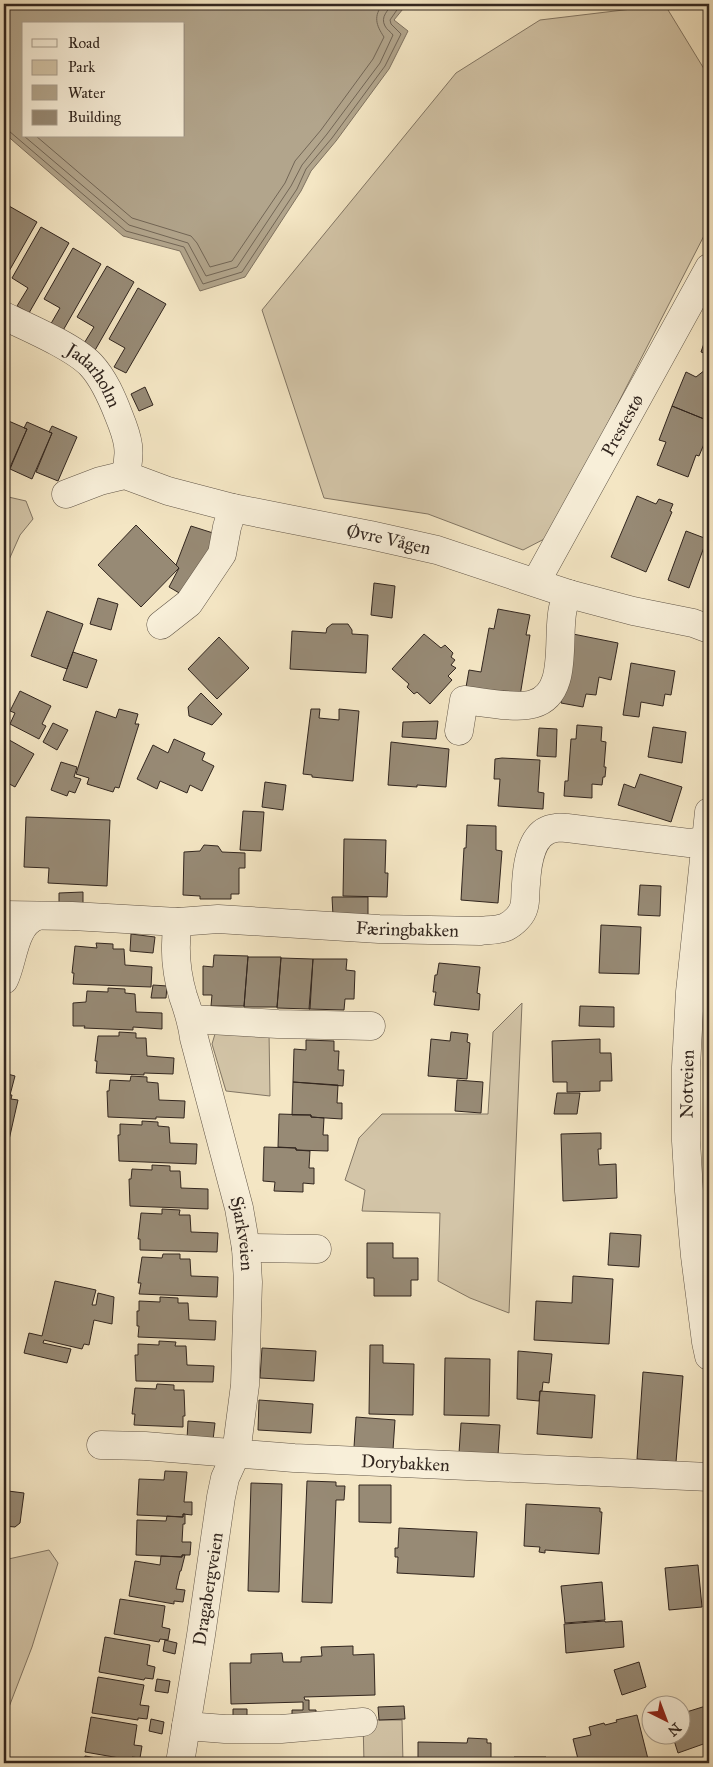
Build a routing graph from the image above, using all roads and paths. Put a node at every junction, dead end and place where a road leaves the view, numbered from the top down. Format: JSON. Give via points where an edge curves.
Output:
{"nodes":[{"id":1,"x":709,"y":268,"type":"edge"},
{"id":2,"x":4,"y":316,"type":"edge"},
{"id":3,"x":125,"y":476,"type":"junction"},
{"id":4,"x":66,"y":494,"type":"dead end"},
{"id":5,"x":233,"y":508,"type":"junction"},
{"id":6,"x":536,"y":582,"type":"junction"},
{"id":7,"x":569,"y":594,"type":"junction"},
{"id":8,"x":161,"y":625,"type":"dead end"},
{"id":9,"x":709,"y":629,"type":"edge"},
{"id":10,"x":459,"y":731,"type":"dead end"},
{"id":11,"x":709,"y":812,"type":"edge"},
{"id":12,"x":706,"y":841,"type":"junction"},
{"id":13,"x":4,"y":915,"type":"edge"},
{"id":14,"x":37,"y":916,"type":"junction"},
{"id":15,"x":178,"y":922,"type":"junction"},
{"id":16,"x":4,"y":980,"type":"edge"},
{"id":17,"x":192,"y":1020,"type":"junction"},
{"id":18,"x":371,"y":1026,"type":"dead end"},
{"id":19,"x":246,"y":1248,"type":"junction"},
{"id":20,"x":317,"y":1249,"type":"dead end"},
{"id":21,"x":709,"y":1356,"type":"edge"},
{"id":22,"x":101,"y":1445,"type":"dead end"},
{"id":23,"x":236,"y":1454,"type":"junction"},
{"id":24,"x":709,"y":1477,"type":"edge"},
{"id":25,"x":363,"y":1722,"type":"dead end"},
{"id":26,"x":186,"y":1726,"type":"junction"},
{"id":27,"x":180,"y":1763,"type":"edge"}],
"edges":[{"from":1,"to":6,"type":"street","name":"Prestestø"},
{"from":2,"to":3,"type":"street","name":"Jadarholm","via":[[74,353],[100,375],[126,434],[130,454]]},
{"from":3,"to":4,"type":"street","name":"Øvre Vågen","via":[[100,481]]},
{"from":3,"to":5,"type":"street","name":"Øvre Vågen"},
{"from":5,"to":6,"type":"street","name":"Øvre Vågen","via":[[404,542]]},
{"from":5,"to":8,"type":"street","via":[[222,554],[189,603]]},
{"from":6,"to":7,"type":"street","name":"Øvre Vågen"},
{"from":7,"to":9,"type":"street","name":"Øvre Vågen"},
{"from":7,"to":10,"type":"street","via":[[563,607],[556,683],[546,698],[533,705],[516,706],[464,700]]},
{"from":11,"to":12,"type":"street","name":"Notveien"},
{"from":12,"to":15,"type":"street","name":"Færingbakken","via":[[689,843],[567,828],[548,830],[534,844],[522,913],[506,927],[494,929],[380,928],[218,919]]},
{"from":12,"to":21,"type":"street","name":"Notveien","via":[[689,1016],[686,1107],[692,1222]]},
{"from":13,"to":14,"type":"street","name":"Færingbakken"},
{"from":14,"to":15,"type":"street","name":"Færingbakken"},
{"from":14,"to":16,"type":"street","via":[[29,919],[22,928]]},
{"from":15,"to":17,"type":"street","name":"Sjarkveien","via":[[175,940],[177,967],[182,994]]},
{"from":17,"to":18,"type":"street"},
{"from":17,"to":19,"type":"street","name":"Sjarkveien"},
{"from":19,"to":20,"type":"street"},
{"from":19,"to":23,"type":"street","name":"Sjarkveien","via":[[245,1385]]},
{"from":22,"to":23,"type":"street","name":"Dorybakken"},
{"from":23,"to":24,"type":"street","name":"Dorybakken"},
{"from":23,"to":26,"type":"street","name":"Dragabergveien","via":[[221,1497]]},
{"from":25,"to":26,"type":"street","via":[[281,1729]]},
{"from":26,"to":27,"type":"street","name":"Dragabergveien"}]}
